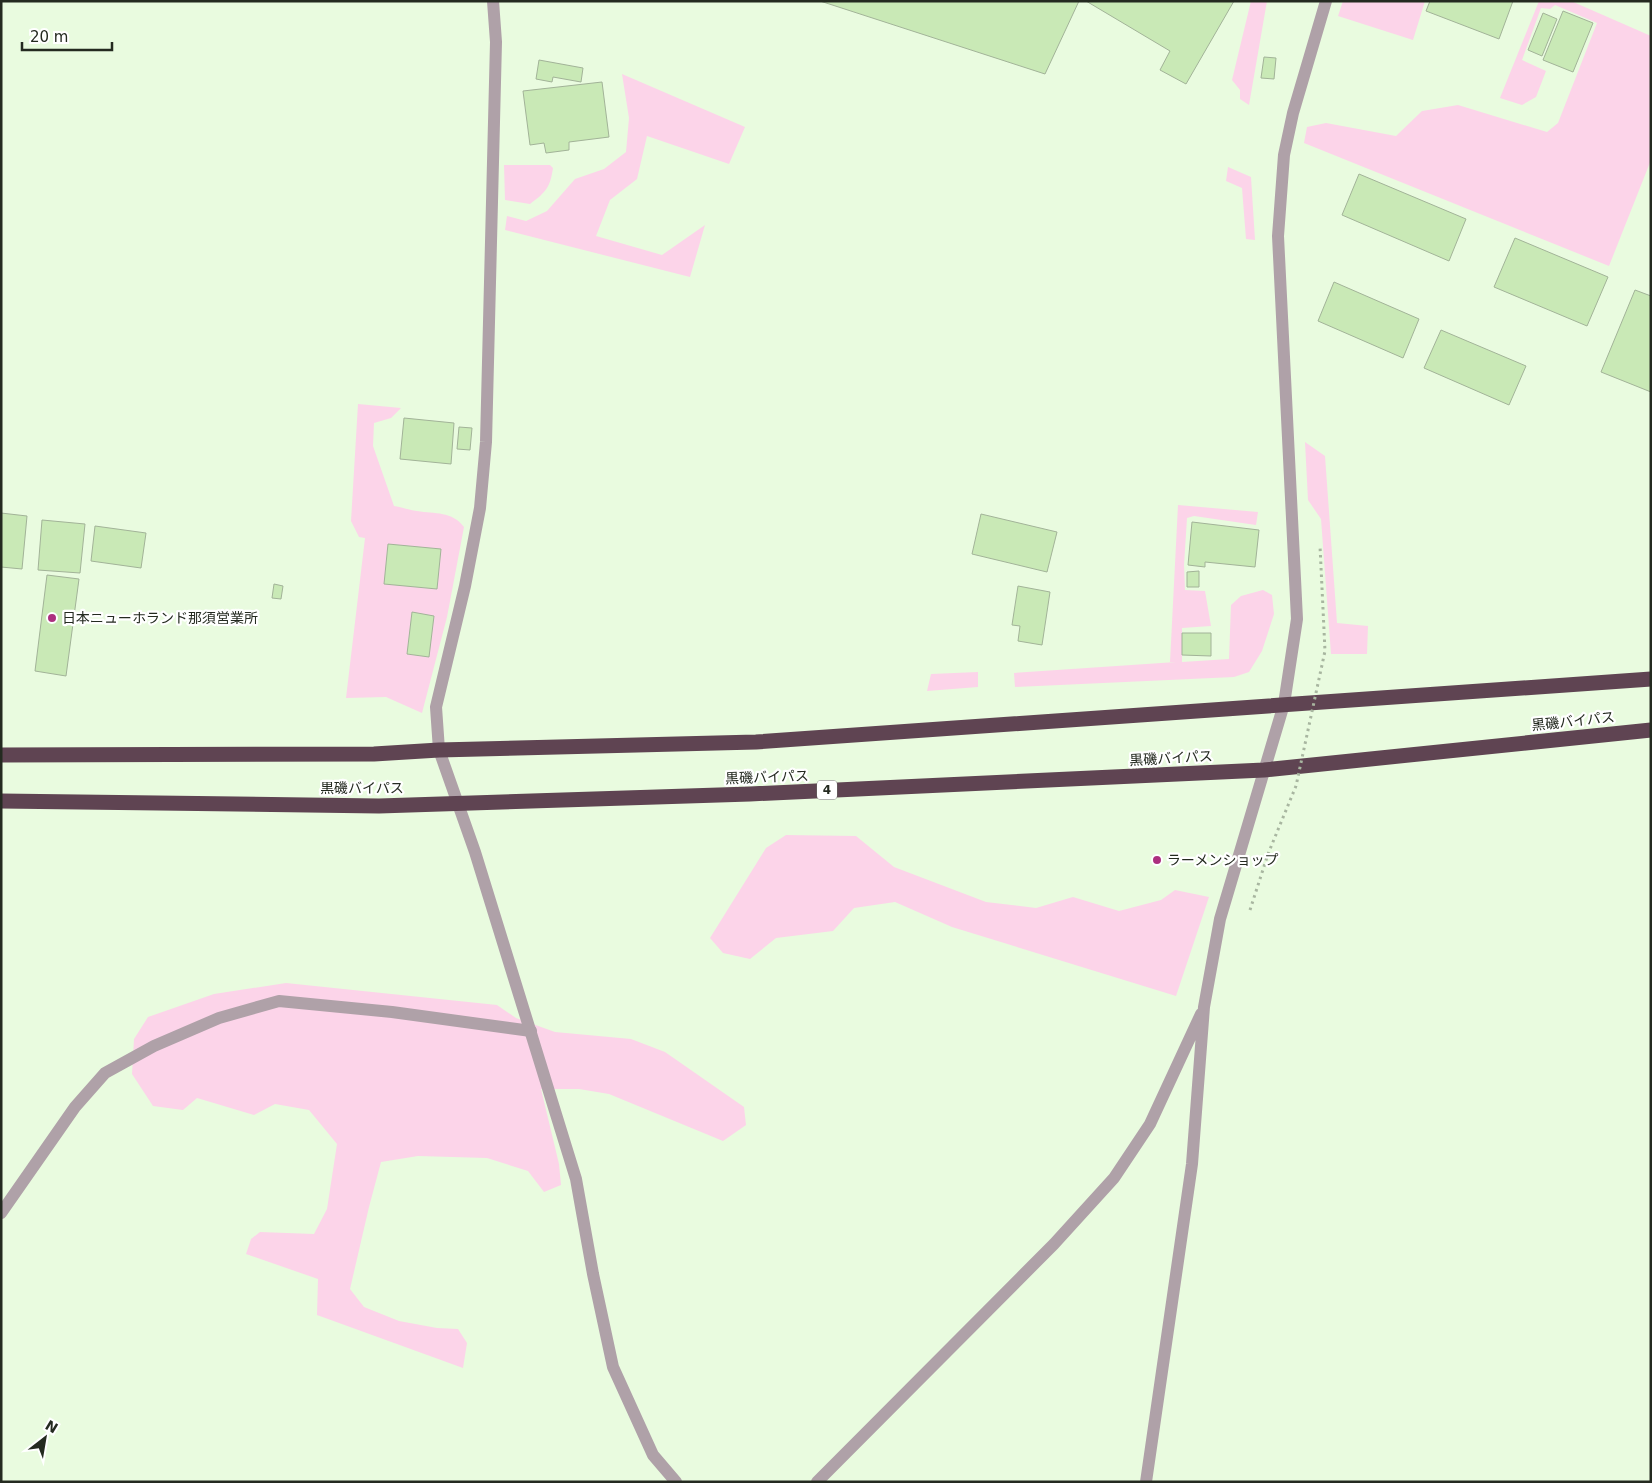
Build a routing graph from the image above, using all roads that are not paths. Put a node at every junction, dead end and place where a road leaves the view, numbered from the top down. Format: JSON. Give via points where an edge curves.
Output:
{"nodes":[{"id":1,"x":493,"y":1,"type":"edge"},
{"id":2,"x":1326,"y":1,"type":"edge"},
{"id":3,"x":1651,"y":678,"type":"edge"},
{"id":4,"x":1284,"y":704,"type":"junction"},
{"id":5,"x":1651,"y":730,"type":"edge"},
{"id":6,"x":439,"y":750,"type":"junction"},
{"id":7,"x":1,"y":755,"type":"edge"},
{"id":8,"x":1264,"y":770,"type":"junction"},
{"id":9,"x":1,"y":801,"type":"edge"},
{"id":10,"x":458,"y":803,"type":"junction"},
{"id":11,"x":1204,"y":1007,"type":"junction"},
{"id":12,"x":531,"y":1031,"type":"junction"},
{"id":13,"x":1,"y":1213,"type":"edge"},
{"id":14,"x":676,"y":1482,"type":"edge"},
{"id":15,"x":817,"y":1482,"type":"edge"},
{"id":16,"x":1146,"y":1482,"type":"edge"}],
"edges":[{"from":1,"to":6,"type":"street","via":[[496,42],[486,442],[478,518],[466,586],[436,707]]},
{"from":2,"to":4,"type":"street","via":[[1291,121],[1284,156],[1278,236],[1296,619]]},
{"from":3,"to":4,"type":"highway"},
{"from":4,"to":6,"type":"highway","via":[[756,742]]},
{"from":4,"to":8,"type":"street"},
{"from":5,"to":8,"type":"highway","name":"黒磯バイパス","number":"4"},
{"from":6,"to":7,"type":"highway","via":[[374,754]]},
{"from":6,"to":10,"type":"street"},
{"from":8,"to":10,"type":"highway","name":"黒磯バイパス","number":"4"},
{"from":8,"to":11,"type":"street","via":[[1220,919]]},
{"from":9,"to":10,"type":"highway","name":"黒磯バイパス","number":"4","via":[[379,806]]},
{"from":10,"to":12,"type":"street"},
{"from":11,"to":15,"type":"street","via":[[1150,1124],[1114,1178],[1054,1244]]},
{"from":11,"to":16,"type":"street","via":[[1192,1164]]},
{"from":12,"to":13,"type":"street","via":[[279,1001],[219,1018],[154,1046],[105,1073],[75,1107]]},
{"from":12,"to":14,"type":"street","via":[[576,1179],[613,1367],[654,1455]]}]}
